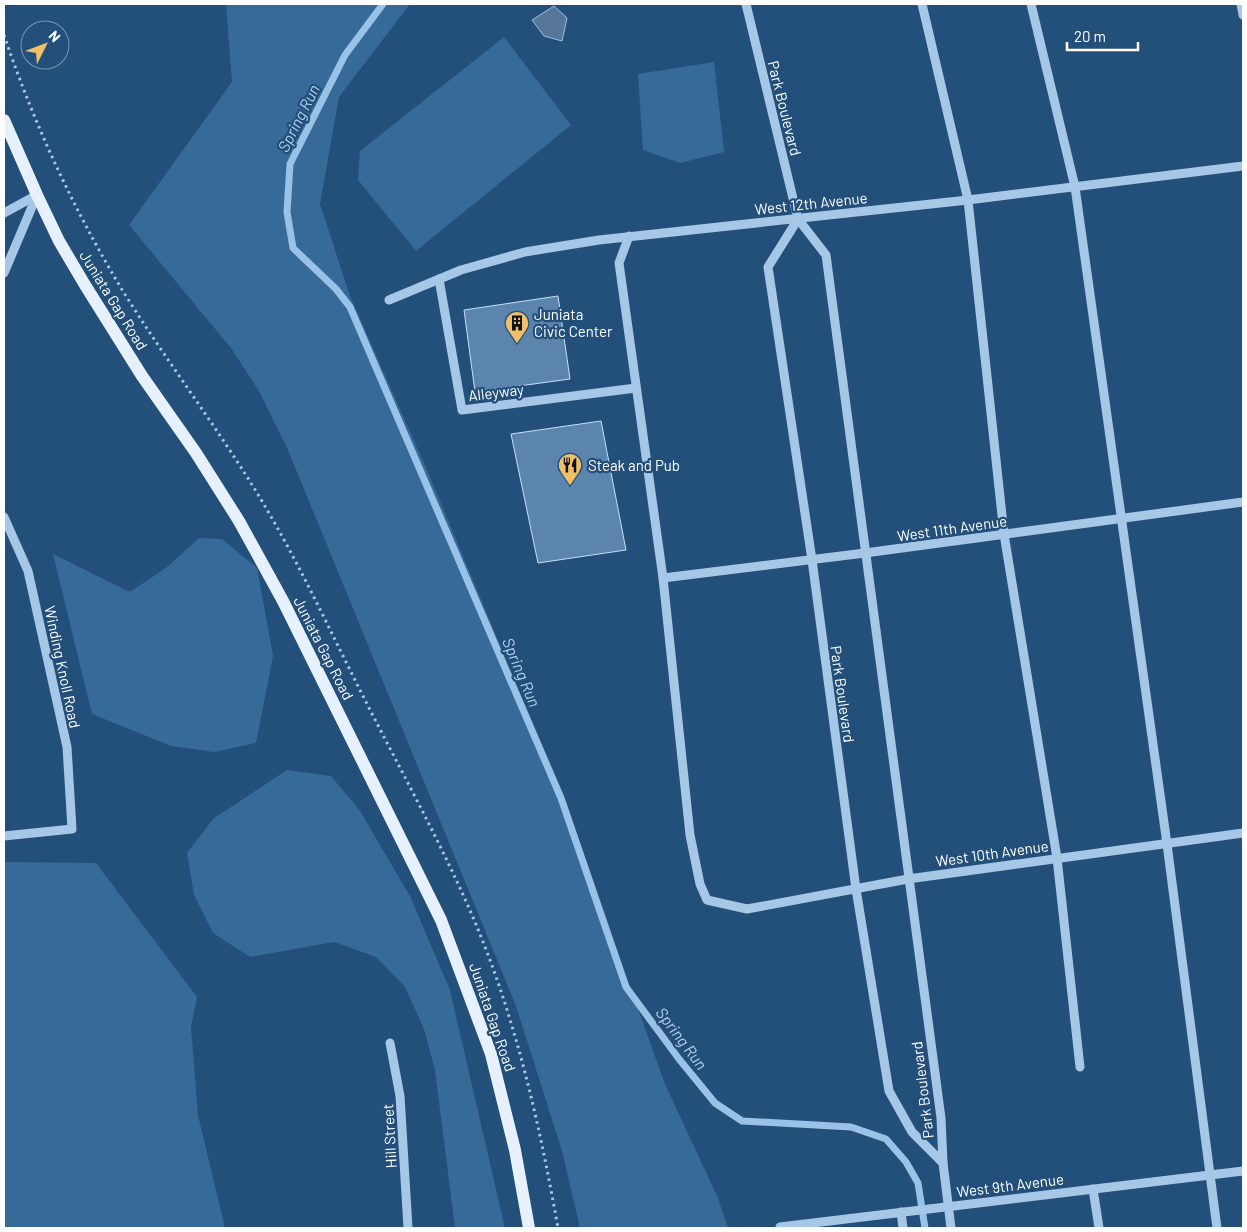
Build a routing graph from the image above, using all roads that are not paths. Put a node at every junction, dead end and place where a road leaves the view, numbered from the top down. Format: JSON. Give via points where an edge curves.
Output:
{"nodes":[{"id":1,"x":746,"y":4,"type":"edge"},
{"id":2,"x":922,"y":4,"type":"edge"},
{"id":3,"x":1030,"y":4,"type":"edge"},
{"id":4,"x":1241,"y":4,"type":"edge"},
{"id":5,"x":1243,"y":15,"type":"edge"},
{"id":6,"x":4,"y":120,"type":"edge"},
{"id":7,"x":1243,"y":166,"type":"edge"},
{"id":8,"x":1075,"y":187,"type":"junction"},
{"id":9,"x":37,"y":195,"type":"junction"},
{"id":10,"x":968,"y":200,"type":"junction"},
{"id":11,"x":4,"y":213,"type":"edge"},
{"id":12,"x":798,"y":219,"type":"junction"},
{"id":13,"x":629,"y":236,"type":"junction"},
{"id":14,"x":4,"y":273,"type":"edge"},
{"id":15,"x":439,"y":279,"type":"junction"},
{"id":16,"x":389,"y":300,"type":"dead end"},
{"id":17,"x":636,"y":388,"type":"junction"},
{"id":18,"x":1243,"y":502,"type":"edge"},
{"id":19,"x":4,"y":517,"type":"edge"},
{"id":20,"x":1121,"y":518,"type":"junction"},
{"id":21,"x":1004,"y":534,"type":"junction"},
{"id":22,"x":865,"y":553,"type":"junction"},
{"id":23,"x":812,"y":560,"type":"junction"},
{"id":24,"x":663,"y":578,"type":"junction"},
{"id":25,"x":1243,"y":834,"type":"edge"},
{"id":26,"x":4,"y":836,"type":"edge"},
{"id":27,"x":1167,"y":844,"type":"junction"},
{"id":28,"x":1057,"y":858,"type":"junction"},
{"id":29,"x":908,"y":879,"type":"junction"},
{"id":30,"x":856,"y":889,"type":"junction"},
{"id":31,"x":390,"y":1043,"type":"dead end"},
{"id":32,"x":1080,"y":1067,"type":"dead end"},
{"id":33,"x":943,"y":1164,"type":"junction"},
{"id":34,"x":1243,"y":1171,"type":"edge"},
{"id":35,"x":1209,"y":1175,"type":"junction"},
{"id":36,"x":1093,"y":1189,"type":"junction"},
{"id":37,"x":948,"y":1206,"type":"junction"},
{"id":38,"x":900,"y":1212,"type":"junction"},
{"id":39,"x":780,"y":1227,"type":"edge"},
{"id":40,"x":408,"y":1228,"type":"edge"},
{"id":41,"x":529,"y":1228,"type":"edge"},
{"id":42,"x":903,"y":1228,"type":"edge"},
{"id":43,"x":951,"y":1228,"type":"edge"},
{"id":44,"x":1099,"y":1228,"type":"edge"},
{"id":45,"x":1217,"y":1228,"type":"edge"}],
"edges":[{"from":1,"to":12,"type":"street","name":"Park Boulevard"},
{"from":2,"to":10,"type":"street"},
{"from":3,"to":8,"type":"street"},
{"from":4,"to":5,"type":"street"},
{"from":6,"to":9,"type":"main road","name":"Juniata Gap Road"},
{"from":7,"to":8,"type":"street","name":"West 12th Avenue"},
{"from":8,"to":10,"type":"street","name":"West 12th Avenue"},
{"from":8,"to":20,"type":"street"},
{"from":9,"to":11,"type":"street"},
{"from":9,"to":14,"type":"street"},
{"from":9,"to":41,"type":"main road","name":"Juniata Gap Road","via":[[111,328],[239,521],[283,601],[441,920],[491,1054],[515,1150]]},
{"from":10,"to":12,"type":"street","name":"West 12th Avenue"},
{"from":10,"to":21,"type":"street"},
{"from":12,"to":13,"type":"street","name":"West 12th Avenue"},
{"from":12,"to":22,"type":"street","name":"Park Boulevard","via":[[826,255]]},
{"from":12,"to":23,"type":"street","name":"Park Boulevard","via":[[768,268]]},
{"from":13,"to":15,"type":"street","name":"West 12th Avenue","via":[[525,252]]},
{"from":13,"to":17,"type":"street","via":[[619,263]]},
{"from":15,"to":16,"type":"street","name":"West 12th Avenue"},
{"from":15,"to":17,"type":"street","name":"Alleyway","via":[[462,410]]},
{"from":17,"to":24,"type":"street"},
{"from":18,"to":20,"type":"street","name":"West 11th Avenue"},
{"from":19,"to":26,"type":"street","name":"Winding Knoll Road","via":[[28,571],[53,682],[67,747],[72,829]]},
{"from":20,"to":21,"type":"street","name":"West 11th Avenue"},
{"from":20,"to":27,"type":"street"},
{"from":21,"to":22,"type":"street","name":"West 11th Avenue"},
{"from":21,"to":28,"type":"street"},
{"from":22,"to":23,"type":"street","name":"West 11th Avenue"},
{"from":22,"to":29,"type":"street","name":"Park Boulevard"},
{"from":23,"to":24,"type":"street","name":"West 11th Avenue"},
{"from":23,"to":30,"type":"street","name":"Park Boulevard"},
{"from":24,"to":30,"type":"street","name":"West 10th Avenue","via":[[690,835],[700,884],[708,900],[747,909]]},
{"from":25,"to":27,"type":"street","name":"West 10th Avenue"},
{"from":27,"to":28,"type":"street","name":"West 10th Avenue"},
{"from":27,"to":35,"type":"street"},
{"from":28,"to":29,"type":"street","name":"West 10th Avenue"},
{"from":28,"to":32,"type":"street"},
{"from":29,"to":30,"type":"street","name":"West 10th Avenue"},
{"from":29,"to":33,"type":"street","name":"Park Boulevard","via":[[941,1118]]},
{"from":30,"to":33,"type":"street","name":"Park Boulevard","via":[[889,1091],[912,1132]]},
{"from":31,"to":40,"type":"street","name":"Hill Street","via":[[400,1096]]},
{"from":33,"to":37,"type":"street","name":"Park Boulevard"},
{"from":34,"to":35,"type":"street","name":"West 9th Avenue"},
{"from":35,"to":36,"type":"street","name":"West 9th Avenue"},
{"from":35,"to":45,"type":"street"},
{"from":36,"to":37,"type":"street","name":"West 9th Avenue"},
{"from":36,"to":44,"type":"street"},
{"from":37,"to":38,"type":"street","name":"West 9th Avenue"},
{"from":37,"to":43,"type":"street","name":"Park Boulevard"},
{"from":38,"to":39,"type":"street","name":"West 9th Avenue"},
{"from":38,"to":42,"type":"street"}]}
